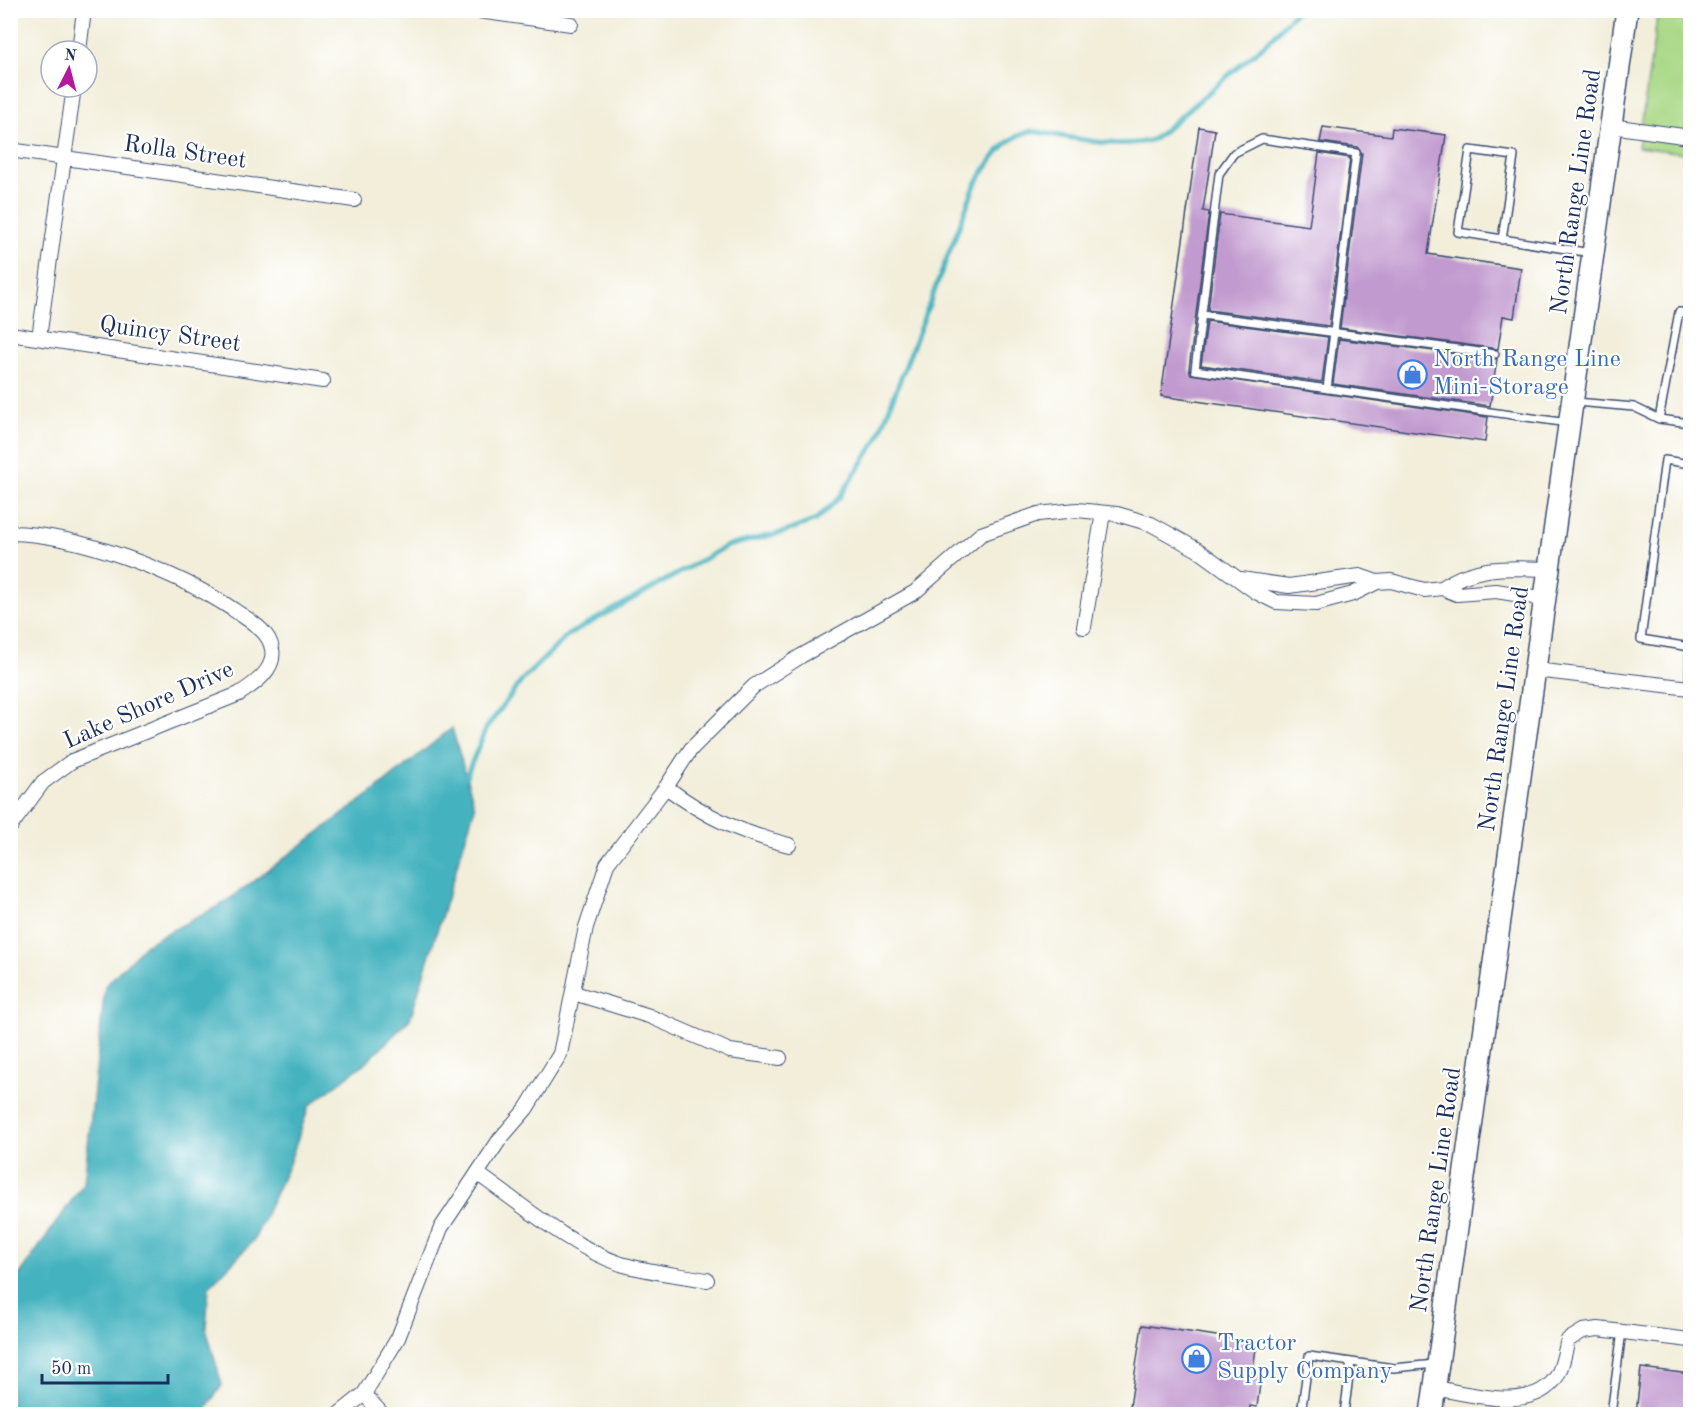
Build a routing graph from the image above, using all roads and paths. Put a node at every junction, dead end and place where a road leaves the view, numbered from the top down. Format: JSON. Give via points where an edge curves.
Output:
{"nodes":[{"id":1,"x":84,"y":10,"type":"edge"},
{"id":2,"x":472,"y":10,"type":"edge"},
{"id":3,"x":1627,"y":10,"type":"edge"},
{"id":4,"x":571,"y":24,"type":"dead end"},
{"id":5,"x":80,"y":39,"type":"edge"},
{"id":6,"x":72,"y":99,"type":"edge"},
{"id":7,"x":1611,"y":126,"type":"junction"},
{"id":8,"x":1690,"y":134,"type":"edge"},
{"id":9,"x":10,"y":150,"type":"edge"},
{"id":10,"x":65,"y":158,"type":"junction"},
{"id":11,"x":354,"y":200,"type":"dead end"},
{"id":12,"x":1502,"y":240,"type":"junction"},
{"id":13,"x":1594,"y":254,"type":"junction"},
{"id":14,"x":1690,"y":313,"type":"edge"},
{"id":15,"x":1202,"y":315,"type":"junction"},
{"id":16,"x":10,"y":334,"type":"edge"},
{"id":17,"x":1334,"y":335,"type":"junction"},
{"id":18,"x":39,"y":338,"type":"junction"},
{"id":19,"x":1495,"y":354,"type":"dead end"},
{"id":20,"x":323,"y":381,"type":"dead end"},
{"id":21,"x":1327,"y":389,"type":"junction"},
{"id":22,"x":1574,"y":402,"type":"junction"},
{"id":23,"x":1659,"y":419,"type":"junction"},
{"id":24,"x":1571,"y":423,"type":"junction"},
{"id":25,"x":1690,"y":423,"type":"edge"},
{"id":26,"x":1690,"y":464,"type":"edge"},
{"id":27,"x":1102,"y":513,"type":"junction"},
{"id":28,"x":10,"y":533,"type":"edge"},
{"id":29,"x":1551,"y":569,"type":"junction"},
{"id":30,"x":1241,"y":579,"type":"junction"},
{"id":31,"x":1377,"y":582,"type":"junction"},
{"id":32,"x":1442,"y":588,"type":"junction"},
{"id":33,"x":1547,"y":599,"type":"junction"},
{"id":34,"x":1084,"y":627,"type":"dead end"},
{"id":35,"x":1690,"y":640,"type":"edge"},
{"id":36,"x":1690,"y":647,"type":"edge"},
{"id":37,"x":1535,"y":670,"type":"junction"},
{"id":38,"x":1690,"y":688,"type":"edge"},
{"id":39,"x":666,"y":787,"type":"junction"},
{"id":40,"x":10,"y":827,"type":"edge"},
{"id":41,"x":789,"y":845,"type":"dead end"},
{"id":42,"x":574,"y":993,"type":"junction"},
{"id":43,"x":780,"y":1058,"type":"dead end"},
{"id":44,"x":478,"y":1174,"type":"junction"},
{"id":45,"x":707,"y":1280,"type":"dead end"},
{"id":46,"x":1622,"y":1331,"type":"junction"},
{"id":47,"x":1690,"y":1340,"type":"edge"},
{"id":48,"x":1351,"y":1362,"type":"junction"},
{"id":49,"x":1438,"y":1364,"type":"junction"},
{"id":50,"x":1435,"y":1388,"type":"junction"},
{"id":51,"x":364,"y":1394,"type":"junction"},
{"id":52,"x":339,"y":1414,"type":"edge"},
{"id":53,"x":382,"y":1414,"type":"edge"},
{"id":54,"x":1301,"y":1414,"type":"edge"},
{"id":55,"x":1344,"y":1414,"type":"edge"},
{"id":56,"x":1431,"y":1414,"type":"edge"},
{"id":57,"x":1611,"y":1414,"type":"edge"}],
"edges":[{"from":1,"to":5,"type":"street"},
{"from":2,"to":4,"type":"street"},
{"from":3,"to":7,"type":"main road","name":"North Range Line Road"},
{"from":6,"to":10,"type":"street"},
{"from":7,"to":8,"type":"street"},
{"from":7,"to":13,"type":"main road","name":"North Range Line Road"},
{"from":9,"to":10,"type":"street","name":"Rolla Street"},
{"from":10,"to":11,"type":"street","name":"Rolla Street"},
{"from":10,"to":18,"type":"street"},
{"from":12,"to":12,"type":"lane","via":[[1458,232],[1470,150],[1514,156]]},
{"from":12,"to":13,"type":"lane"},
{"from":13,"to":22,"type":"main road","name":"North Range Line Road"},
{"from":14,"to":23,"type":"lane","via":[[1679,312]]},
{"from":15,"to":17,"type":"lane"},
{"from":15,"to":17,"type":"lane","via":[[1220,174],[1234,153],[1262,139],[1332,149],[1356,153]]},
{"from":15,"to":21,"type":"lane","via":[[1195,370]]},
{"from":16,"to":18,"type":"street","name":"Quincy Street"},
{"from":17,"to":19,"type":"lane"},
{"from":17,"to":21,"type":"lane"},
{"from":18,"to":20,"type":"street","name":"Quincy Street"},
{"from":21,"to":24,"type":"lane"},
{"from":22,"to":23,"type":"lane","via":[[1634,407]]},
{"from":22,"to":24,"type":"main road","name":"North Range Line Road"},
{"from":23,"to":25,"type":"lane"},
{"from":24,"to":29,"type":"main road","name":"North Range Line Road"},
{"from":26,"to":36,"type":"lane","via":[[1665,460],[1641,639]]},
{"from":27,"to":30,"type":"street","via":[[1151,524]]},
{"from":27,"to":34,"type":"street"},
{"from":27,"to":39,"type":"street","via":[[1077,510],[1038,514],[981,534],[915,592],[754,686],[690,749]]},
{"from":28,"to":40,"type":"street","name":"Lake Shore Drive","via":[[31,533],[171,574],[210,594],[260,628],[272,648],[271,665],[258,681],[239,694],[72,761],[43,783]]},
{"from":29,"to":32,"type":"street","via":[[1474,571]]},
{"from":29,"to":33,"type":"main road","name":"North Range Line Road"},
{"from":30,"to":31,"type":"street","via":[[1289,586],[1360,576]]},
{"from":30,"to":31,"type":"street","via":[[1276,602],[1316,604],[1353,594]]},
{"from":31,"to":32,"type":"street","via":[[1391,581],[1424,590]]},
{"from":32,"to":33,"type":"street","via":[[1457,594],[1496,591]]},
{"from":33,"to":37,"type":"main road","name":"North Range Line Road"},
{"from":35,"to":36,"type":"lane"},
{"from":36,"to":38,"type":"lane"},
{"from":37,"to":38,"type":"street"},
{"from":37,"to":49,"type":"main road","name":"North Range Line Road"},
{"from":39,"to":41,"type":"street","via":[[696,809],[746,834]]},
{"from":39,"to":42,"type":"street","via":[[607,864],[586,927]]},
{"from":42,"to":43,"type":"street","via":[[649,1016],[730,1051]]},
{"from":42,"to":44,"type":"street","via":[[560,1054]]},
{"from":44,"to":45,"type":"street","via":[[593,1251],[622,1264]]},
{"from":44,"to":51,"type":"street","via":[[441,1228],[398,1338]]},
{"from":46,"to":47,"type":"street"},
{"from":46,"to":50,"type":"street","via":[[1582,1331],[1568,1340],[1559,1374],[1546,1389],[1527,1397],[1506,1398]]},
{"from":46,"to":57,"type":"lane"},
{"from":48,"to":49,"type":"lane","via":[[1394,1368]]},
{"from":48,"to":54,"type":"lane","via":[[1309,1356]]},
{"from":48,"to":55,"type":"lane"},
{"from":49,"to":50,"type":"main road","name":"North Range Line Road"},
{"from":50,"to":56,"type":"main road","name":"North Range Line Road"},
{"from":51,"to":52,"type":"street"},
{"from":51,"to":53,"type":"street"}]}
